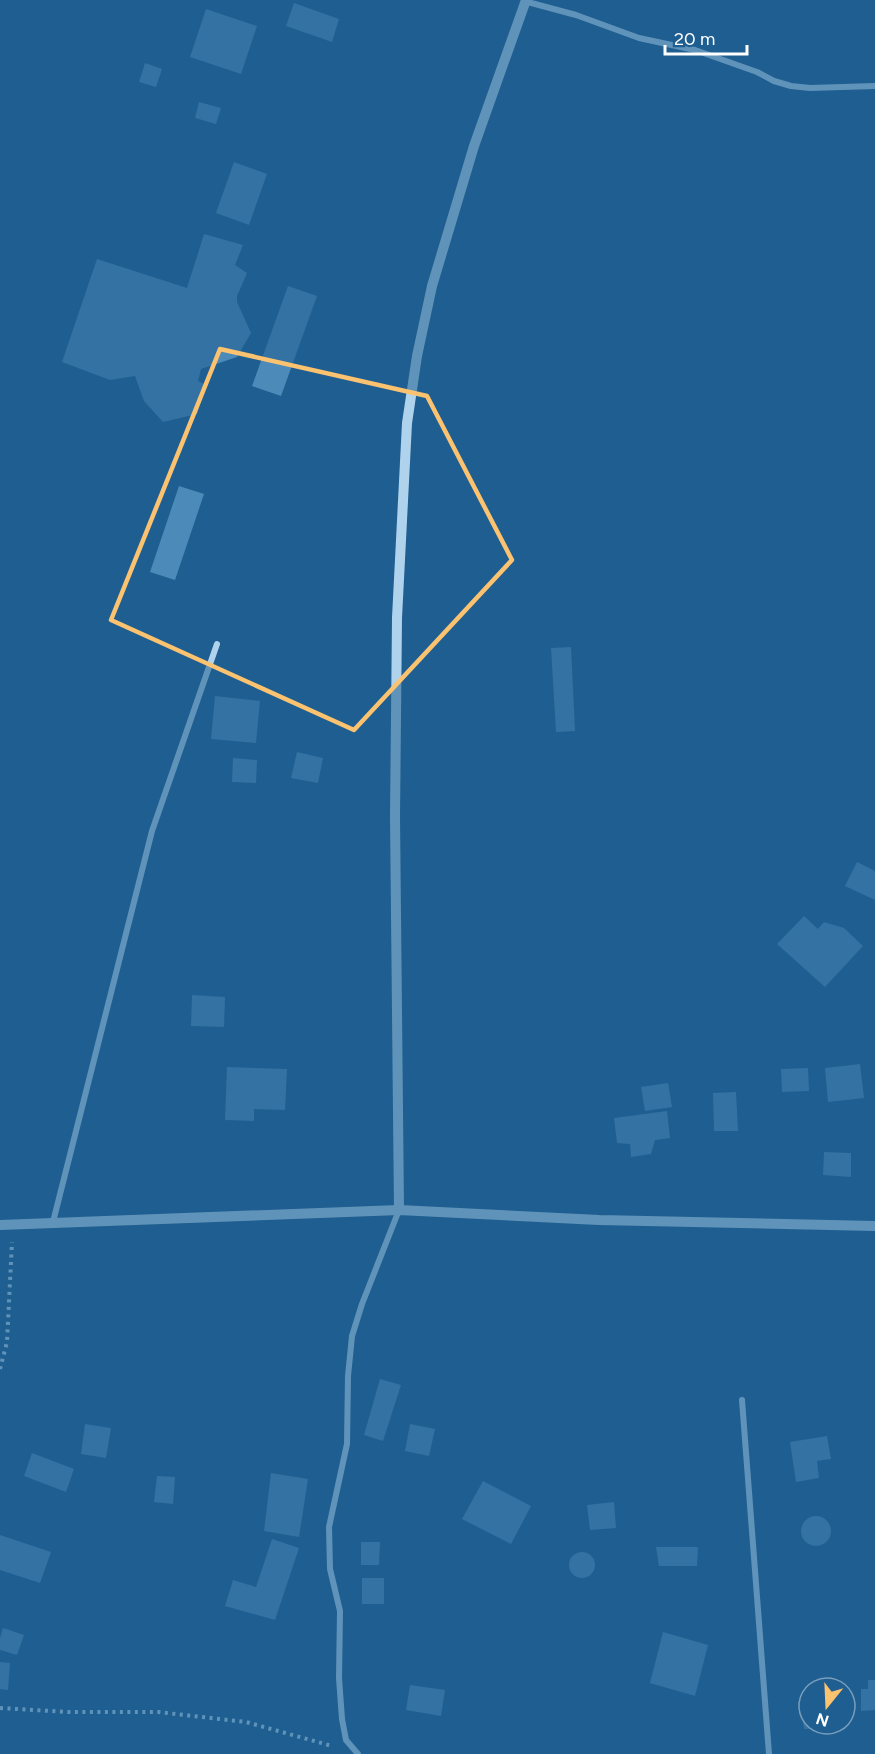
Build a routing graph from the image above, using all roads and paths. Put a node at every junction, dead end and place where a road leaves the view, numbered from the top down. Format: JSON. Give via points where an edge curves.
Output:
{"nodes":[{"id":1,"x":524,"y":1,"type":"edge"},
{"id":2,"x":875,"y":86,"type":"edge"},
{"id":3,"x":217,"y":644,"type":"dead end"},
{"id":4,"x":399,"y":1210,"type":"junction"},
{"id":5,"x":53,"y":1222,"type":"junction"},
{"id":6,"x":12,"y":1224,"type":"junction"},
{"id":7,"x":0,"y":1225,"type":"edge"},
{"id":8,"x":875,"y":1226,"type":"edge"},
{"id":9,"x":0,"y":1369,"type":"edge"},
{"id":10,"x":742,"y":1400,"type":"dead end"},
{"id":11,"x":0,"y":1708,"type":"edge"},
{"id":12,"x":358,"y":1754,"type":"edge"},
{"id":13,"x":769,"y":1754,"type":"edge"}],
"edges":[{"from":1,"to":2,"type":"street","via":[[639,38],[695,50],[790,86]]},
{"from":1,"to":4,"type":"street","via":[[474,146],[432,286],[407,423],[396,630]]},
{"from":3,"to":5,"type":"street","via":[[152,831]]},
{"from":4,"to":5,"type":"street"},
{"from":4,"to":8,"type":"street","via":[[600,1220]]},
{"from":4,"to":12,"type":"street","via":[[352,1336],[347,1444],[329,1527],[330,1569],[340,1611],[342,1719],[346,1740]]},
{"from":5,"to":6,"type":"street"},
{"from":6,"to":7,"type":"street"},
{"from":6,"to":9,"type":"path","via":[[10,1308]]},
{"from":10,"to":13,"type":"street"},
{"from":11,"to":12,"type":"path","via":[[158,1712],[246,1722]]}]}
